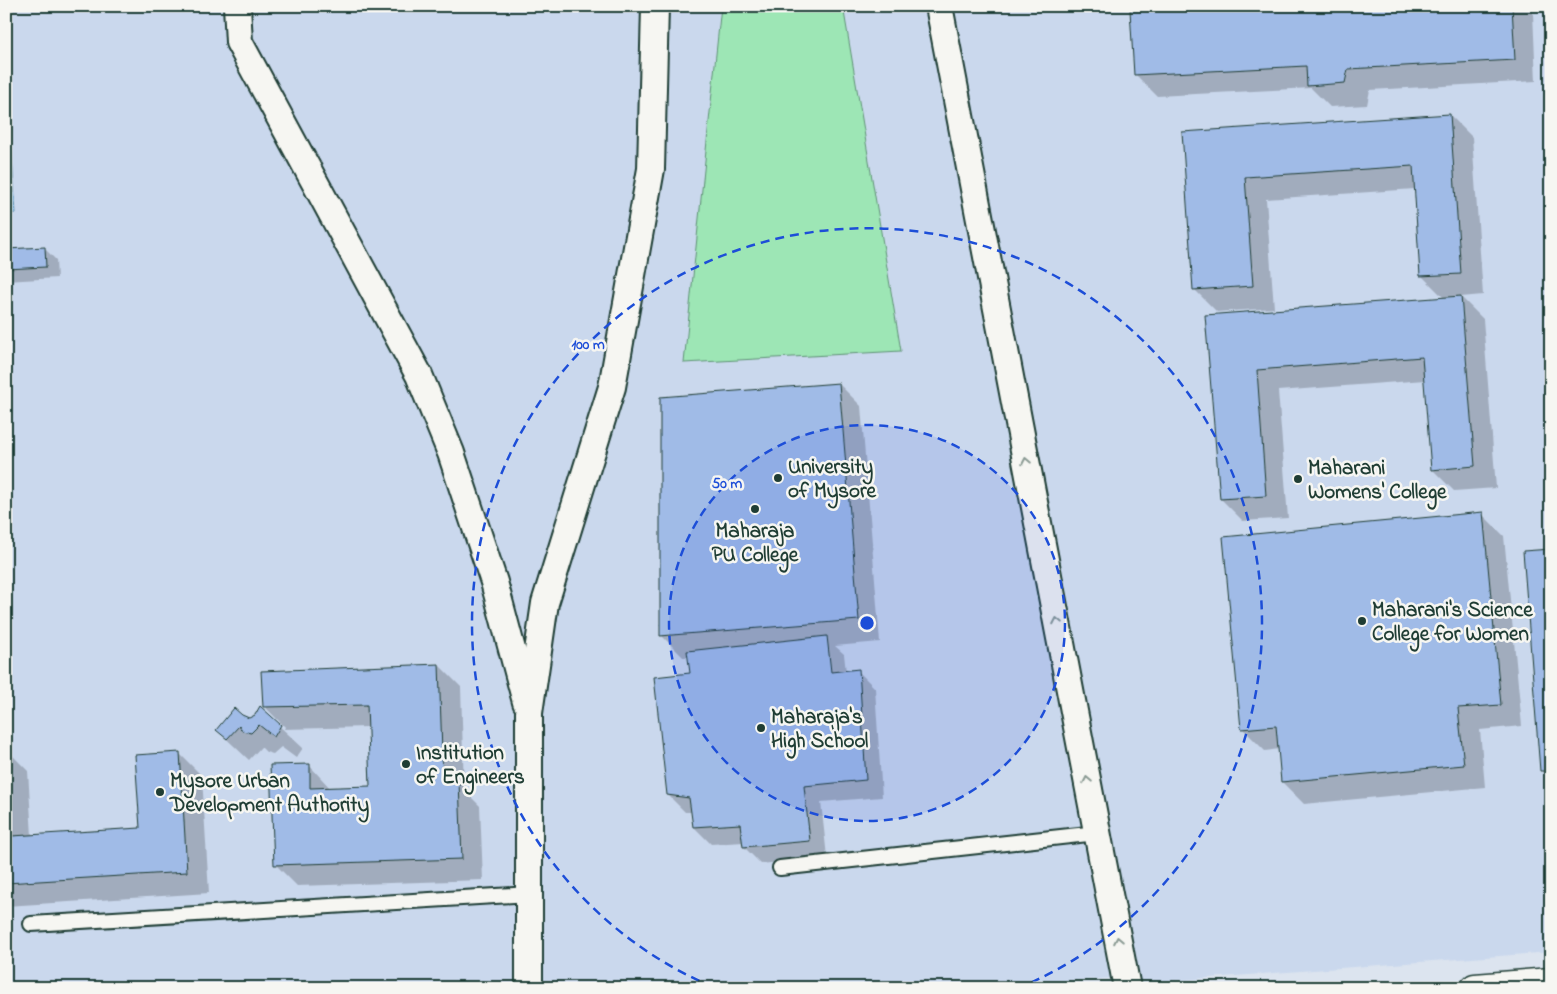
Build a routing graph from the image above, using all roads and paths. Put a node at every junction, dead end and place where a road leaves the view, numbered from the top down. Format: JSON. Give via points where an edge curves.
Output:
{"nodes":[{"id":1,"x":237,"y":6,"type":"edge"},
{"id":2,"x":656,"y":6,"type":"edge"},
{"id":3,"x":939,"y":6,"type":"edge"},
{"id":4,"x":529,"y":713,"type":"junction"},
{"id":5,"x":1097,"y":833,"type":"junction"},
{"id":6,"x":780,"y":868,"type":"dead end"},
{"id":7,"x":530,"y":894,"type":"junction"},
{"id":8,"x":31,"y":924,"type":"dead end"},
{"id":9,"x":1551,"y":982,"type":"edge"},
{"id":10,"x":529,"y":988,"type":"edge"},
{"id":11,"x":1128,"y":988,"type":"edge"},
{"id":12,"x":1475,"y":988,"type":"edge"}],
"edges":[{"from":1,"to":4,"type":"street","via":[[239,42],[419,375],[444,436],[494,582]]},
{"from":2,"to":4,"type":"street","via":[[652,170],[612,387],[545,603]]},
{"from":5,"to":3,"type":"street","one_way":true},
{"from":4,"to":7,"type":"street"},
{"from":5,"to":6,"type":"lane"},
{"from":11,"to":5,"type":"street","one_way":true},
{"from":7,"to":8,"type":"lane"},
{"from":7,"to":10,"type":"street"},
{"from":9,"to":12,"type":"main road"}]}
